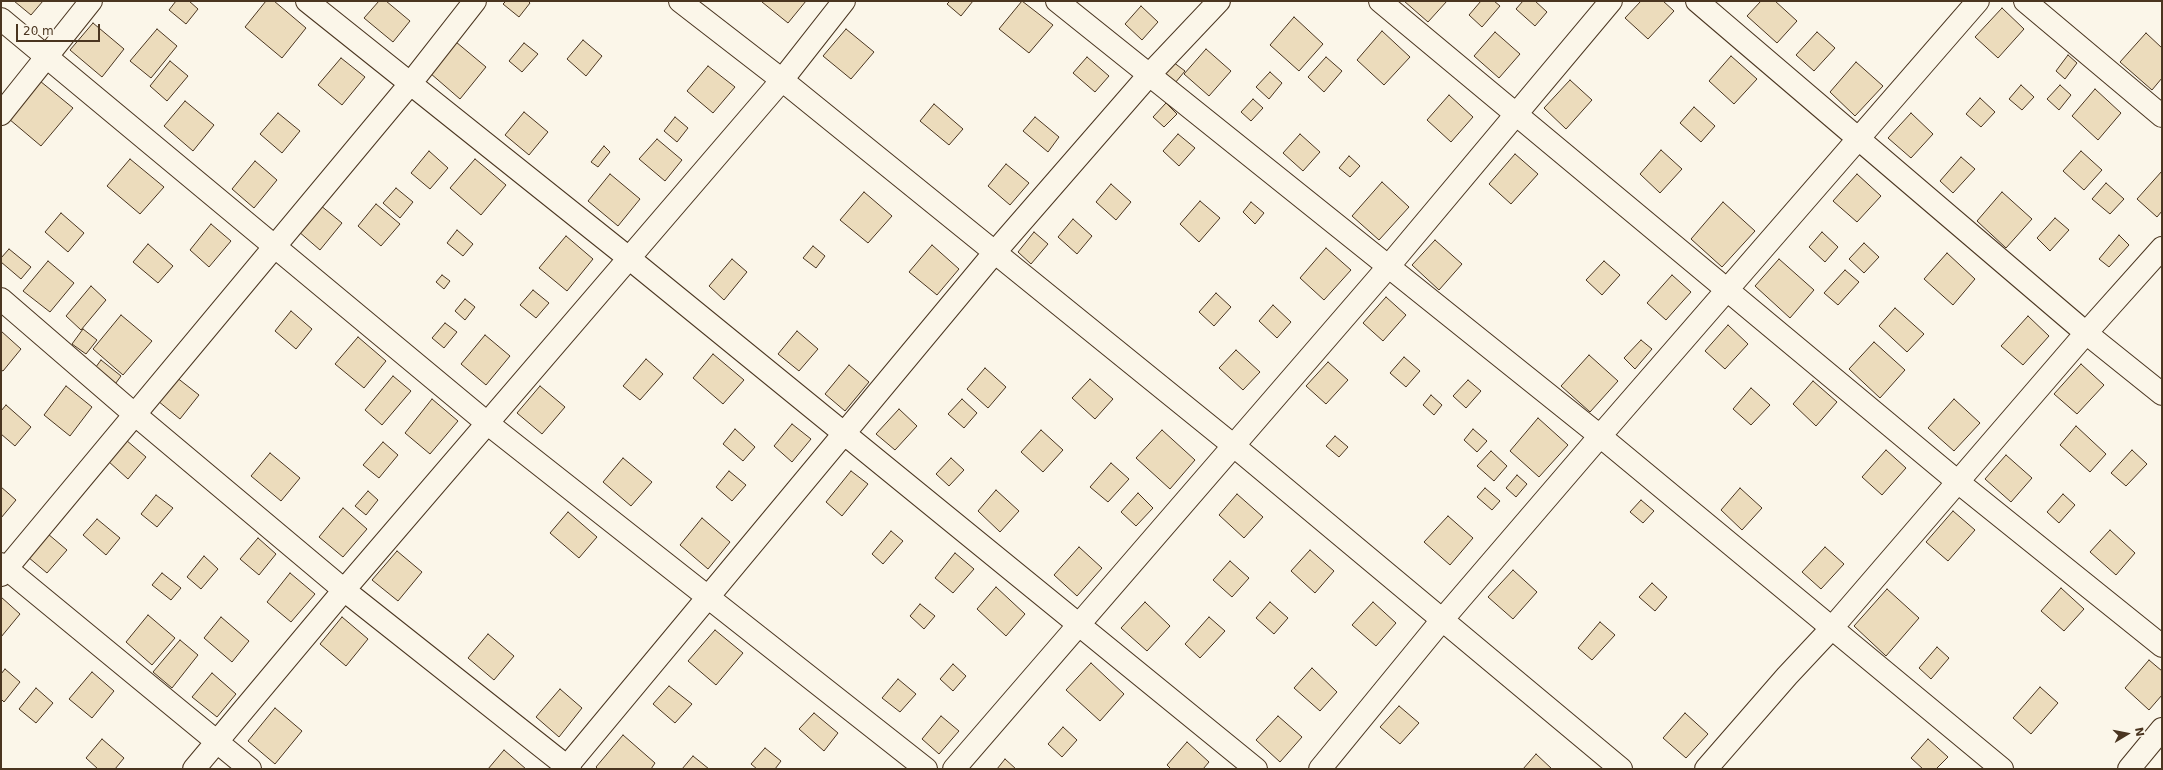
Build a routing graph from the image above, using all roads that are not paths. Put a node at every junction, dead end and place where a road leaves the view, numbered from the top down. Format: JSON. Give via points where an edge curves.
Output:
{"nodes":[{"id":1,"x":91,"y":1,"type":"edge"},
{"id":2,"x":307,"y":1,"type":"edge"},
{"id":3,"x":475,"y":1,"type":"edge"},
{"id":4,"x":680,"y":1,"type":"edge"},
{"id":5,"x":844,"y":1,"type":"edge"},
{"id":6,"x":1057,"y":1,"type":"edge"},
{"id":7,"x":1219,"y":1,"type":"edge"},
{"id":8,"x":1380,"y":1,"type":"edge"},
{"id":9,"x":1611,"y":1,"type":"edge"},
{"id":10,"x":1697,"y":1,"type":"edge"},
{"id":11,"x":1978,"y":1,"type":"edge"},
{"id":12,"x":2025,"y":1,"type":"edge"},
{"id":13,"x":1,"y":19,"type":"edge"},
{"id":14,"x":47,"y":58,"type":"junction"},
{"id":15,"x":1149,"y":75,"type":"junction"},
{"id":16,"x":782,"y":80,"type":"junction"},
{"id":17,"x":410,"y":84,"type":"junction"},
{"id":18,"x":1,"y":114,"type":"edge"},
{"id":19,"x":1516,"y":115,"type":"junction"},
{"id":20,"x":2162,"y":116,"type":"edge"},
{"id":21,"x":1859,"y":139,"type":"junction"},
{"id":22,"x":274,"y":247,"type":"junction"},
{"id":23,"x":2162,"y":248,"type":"edge"},
{"id":24,"x":995,"y":252,"type":"junction"},
{"id":25,"x":630,"y":258,"type":"junction"},
{"id":26,"x":1388,"y":267,"type":"junction"},
{"id":27,"x":1727,"y":289,"type":"junction"},
{"id":28,"x":1,"y":299,"type":"edge"},
{"id":29,"x":2086,"y":333,"type":"junction"},
{"id":30,"x":2162,"y":394,"type":"edge"},
{"id":31,"x":136,"y":415,"type":"junction"},
{"id":32,"x":487,"y":423,"type":"junction"},
{"id":33,"x":844,"y":432,"type":"junction"},
{"id":34,"x":1600,"y":436,"type":"junction"},
{"id":35,"x":1234,"y":446,"type":"junction"},
{"id":36,"x":1958,"y":482,"type":"junction"},
{"id":37,"x":3,"y":569,"type":"edge"},
{"id":38,"x":344,"y":590,"type":"junction"},
{"id":39,"x":708,"y":598,"type":"junction"},
{"id":40,"x":1442,"y":620,"type":"junction"},
{"id":41,"x":1080,"y":624,"type":"junction"},
{"id":42,"x":1831,"y":628,"type":"junction"},
{"id":43,"x":2162,"y":646,"type":"edge"},
{"id":44,"x":2162,"y":729,"type":"edge"},
{"id":45,"x":217,"y":742,"type":"junction"},
{"id":46,"x":567,"y":768,"type":"edge"},
{"id":47,"x":194,"y":769,"type":"edge"},
{"id":48,"x":250,"y":769,"type":"edge"},
{"id":49,"x":926,"y":769,"type":"edge"},
{"id":50,"x":954,"y":769,"type":"edge"},
{"id":51,"x":1256,"y":769,"type":"edge"},
{"id":52,"x":1320,"y":769,"type":"edge"},
{"id":53,"x":1621,"y":769,"type":"edge"},
{"id":54,"x":1706,"y":769,"type":"edge"},
{"id":55,"x":2002,"y":769,"type":"edge"},
{"id":56,"x":2129,"y":769,"type":"edge"}],
"edges":[{"from":1,"to":14,"type":"street"},
{"from":2,"to":17,"type":"street"},
{"from":3,"to":17,"type":"street"},
{"from":4,"to":16,"type":"street"},
{"from":5,"to":16,"type":"street"},
{"from":6,"to":15,"type":"street"},
{"from":7,"to":15,"type":"street"},
{"from":8,"to":19,"type":"street"},
{"from":9,"to":19,"type":"street"},
{"from":10,"to":21,"type":"street"},
{"from":11,"to":21,"type":"street"},
{"from":12,"to":20,"type":"street"},
{"from":13,"to":14,"type":"street"},
{"from":14,"to":18,"type":"street"},
{"from":14,"to":22,"type":"street"},
{"from":15,"to":24,"type":"street"},
{"from":15,"to":26,"type":"street"},
{"from":16,"to":24,"type":"street"},
{"from":16,"to":25,"type":"street"},
{"from":17,"to":22,"type":"street"},
{"from":17,"to":25,"type":"street"},
{"from":19,"to":26,"type":"street"},
{"from":19,"to":27,"type":"street"},
{"from":21,"to":27,"type":"street"},
{"from":21,"to":29,"type":"street"},
{"from":22,"to":31,"type":"street"},
{"from":22,"to":32,"type":"street"},
{"from":23,"to":29,"type":"street"},
{"from":24,"to":33,"type":"street"},
{"from":24,"to":35,"type":"street"},
{"from":25,"to":32,"type":"street"},
{"from":25,"to":33,"type":"street"},
{"from":26,"to":34,"type":"street"},
{"from":26,"to":35,"type":"street"},
{"from":27,"to":34,"type":"street"},
{"from":27,"to":36,"type":"street"},
{"from":28,"to":31,"type":"street"},
{"from":29,"to":30,"type":"street"},
{"from":29,"to":36,"type":"street"},
{"from":31,"to":37,"type":"street"},
{"from":31,"to":38,"type":"street"},
{"from":32,"to":38,"type":"street"},
{"from":32,"to":39,"type":"street"},
{"from":33,"to":39,"type":"street"},
{"from":33,"to":41,"type":"street"},
{"from":34,"to":40,"type":"street"},
{"from":34,"to":42,"type":"street"},
{"from":35,"to":40,"type":"street"},
{"from":35,"to":41,"type":"street"},
{"from":36,"to":42,"type":"street"},
{"from":36,"to":43,"type":"street"},
{"from":37,"to":45,"type":"street"},
{"from":38,"to":45,"type":"street"},
{"from":38,"to":46,"type":"street"},
{"from":39,"to":46,"type":"street"},
{"from":39,"to":49,"type":"street"},
{"from":40,"to":52,"type":"street"},
{"from":40,"to":53,"type":"street"},
{"from":41,"to":50,"type":"street"},
{"from":41,"to":51,"type":"street"},
{"from":42,"to":54,"type":"street"},
{"from":42,"to":55,"type":"street"},
{"from":44,"to":56,"type":"street"},
{"from":45,"to":47,"type":"street"},
{"from":45,"to":48,"type":"street"}]}
